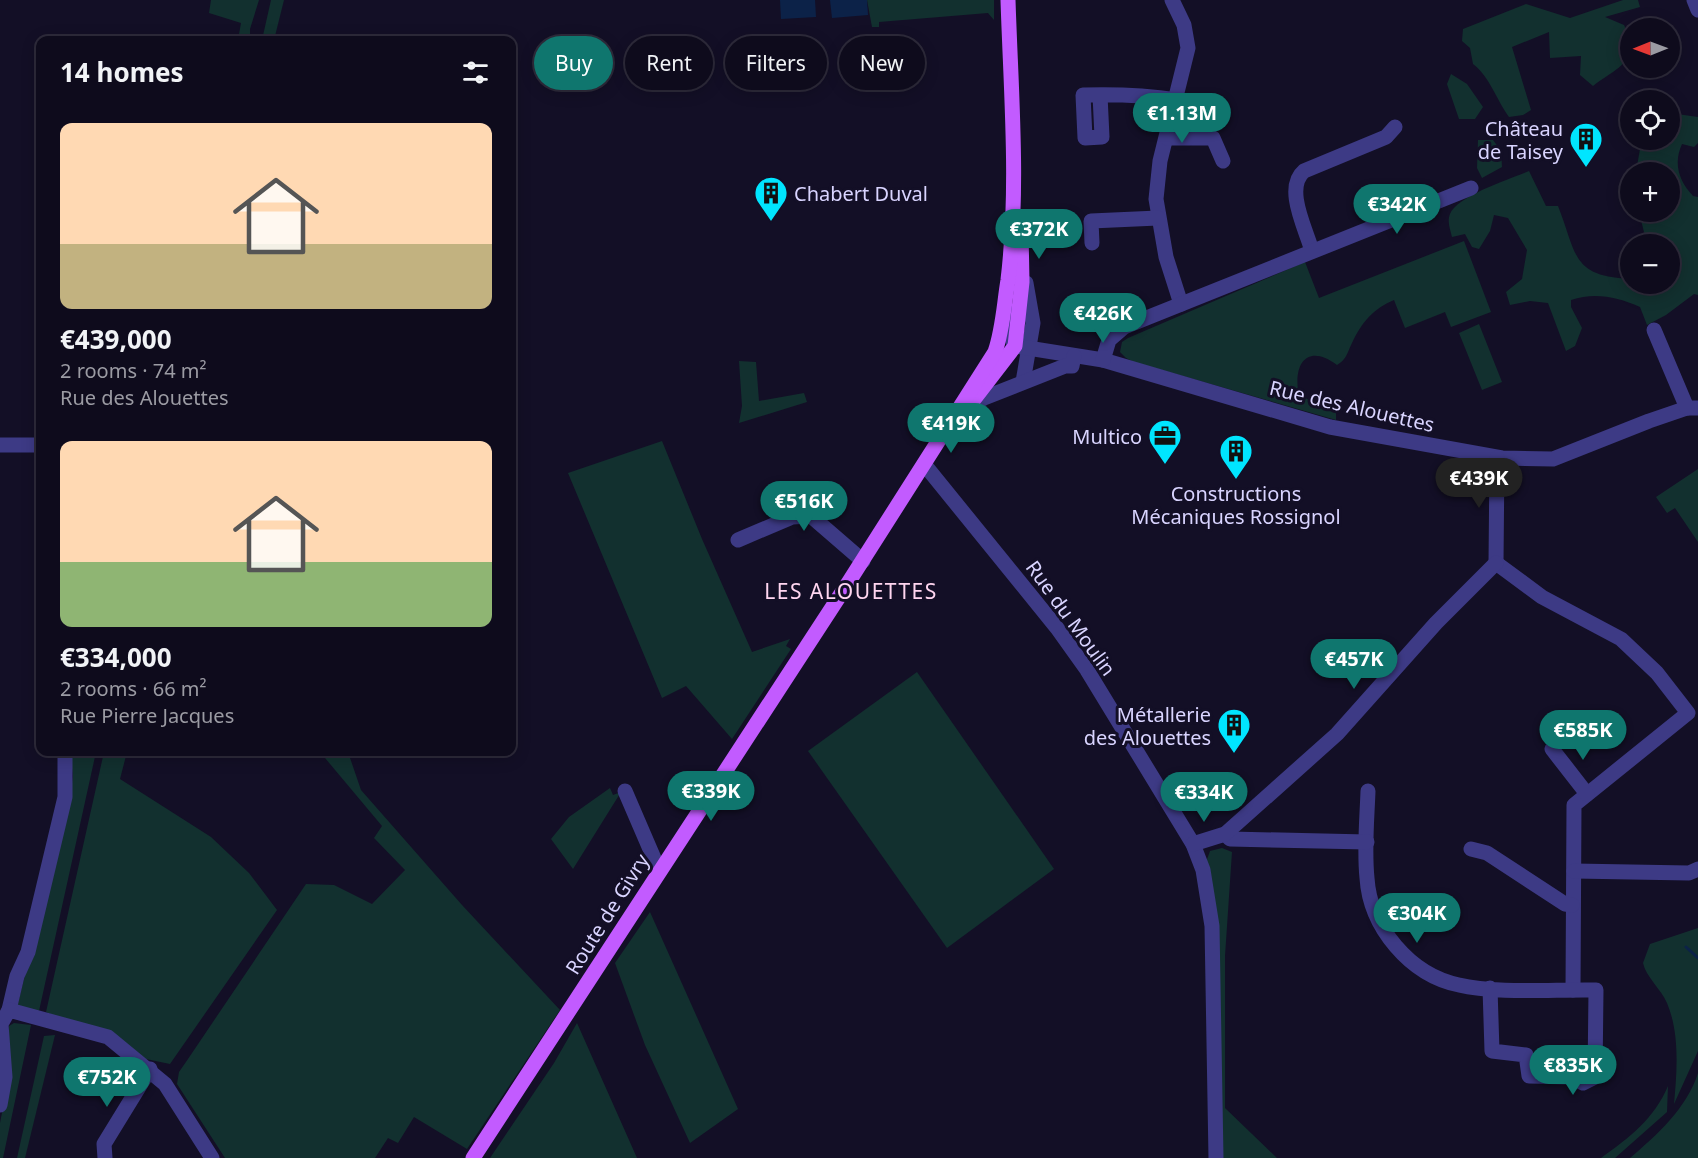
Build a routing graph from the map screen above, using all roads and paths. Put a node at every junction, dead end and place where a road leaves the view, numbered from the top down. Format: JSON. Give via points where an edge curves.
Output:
{"nodes":[{"id":1,"x":1008,"y":0,"type":"edge"},
{"id":2,"x":1172,"y":0,"type":"edge"},
{"id":3,"x":1694,"y":0,"type":"edge"},
{"id":4,"x":1698,"y":10,"type":"edge"},
{"id":5,"x":1100,"y":95,"type":"dead end"},
{"id":6,"x":1177,"y":99,"type":"junction"},
{"id":7,"x":1395,"y":127,"type":"dead end"},
{"id":8,"x":1167,"y":138,"type":"junction"},
{"id":9,"x":1223,"y":161,"type":"dead end"},
{"id":10,"x":1471,"y":188,"type":"dead end"},
{"id":11,"x":1016,"y":190,"type":"junction"},
{"id":12,"x":1158,"y":218,"type":"junction"},
{"id":13,"x":1092,"y":243,"type":"dead end"},
{"id":14,"x":1312,"y":251,"type":"junction"},
{"id":15,"x":1180,"y":304,"type":"junction"},
{"id":16,"x":1654,"y":330,"type":"dead end"},
{"id":17,"x":1017,"y":339,"type":"junction"},
{"id":18,"x":1067,"y":354,"type":"junction"},
{"id":19,"x":1103,"y":360,"type":"junction"},
{"id":20,"x":1023,"y":382,"type":"junction"},
{"id":21,"x":967,"y":408,"type":"junction"},
{"id":22,"x":1693,"y":408,"type":"edge"},
{"id":23,"x":953,"y":422,"type":"junction"},
{"id":24,"x":0,"y":445,"type":"edge"},
{"id":25,"x":36,"y":445,"type":"edge"},
{"id":26,"x":1497,"y":458,"type":"junction"},
{"id":27,"x":924,"y":464,"type":"junction"},
{"id":28,"x":738,"y":540,"type":"dead end"},
{"id":29,"x":863,"y":561,"type":"junction"},
{"id":30,"x":1496,"y":563,"type":"junction"},
{"id":31,"x":1688,"y":713,"type":"junction"},
{"id":32,"x":1698,"y":726,"type":"edge"},
{"id":33,"x":1552,"y":749,"type":"dead end"},
{"id":34,"x":65,"y":756,"type":"edge"},
{"id":35,"x":625,"y":791,"type":"dead end"},
{"id":36,"x":1368,"y":791,"type":"dead end"},
{"id":37,"x":1587,"y":794,"type":"junction"},
{"id":38,"x":1225,"y":834,"type":"junction"},
{"id":39,"x":1367,"y":842,"type":"junction"},
{"id":40,"x":1193,"y":844,"type":"junction"},
{"id":41,"x":1471,"y":849,"type":"dead end"},
{"id":42,"x":1698,"y":869,"type":"edge"},
{"id":43,"x":659,"y":870,"type":"junction"},
{"id":44,"x":1574,"y":871,"type":"junction"},
{"id":45,"x":1572,"y":905,"type":"junction"},
{"id":46,"x":1490,"y":988,"type":"junction"},
{"id":47,"x":1573,"y":990,"type":"junction"},
{"id":48,"x":9,"y":1010,"type":"junction"},
{"id":49,"x":150,"y":1069,"type":"junction"},
{"id":50,"x":0,"y":1106,"type":"edge"},
{"id":51,"x":105,"y":1158,"type":"edge"},
{"id":52,"x":212,"y":1158,"type":"edge"},
{"id":53,"x":473,"y":1158,"type":"edge"},
{"id":54,"x":1216,"y":1158,"type":"edge"}],
"edges":[{"from":1,"to":11,"type":"main road","name":"Route de Givry"},
{"from":2,"to":6,"type":"street","via":[[1188,37]]},
{"from":3,"to":4,"type":"street"},
{"from":5,"to":6,"type":"street"},
{"from":6,"to":8,"type":"street"},
{"from":7,"to":14,"type":"street","via":[[1386,137],[1298,176],[1295,191]]},
{"from":8,"to":9,"type":"street","via":[[1213,138]]},
{"from":8,"to":12,"type":"street","via":[[1157,183]]},
{"from":10,"to":14,"type":"street"},
{"from":11,"to":17,"type":"main road","name":"Route de Givry","via":[[1010,260]]},
{"from":11,"to":17,"type":"main road","name":"Route de Givry","via":[[1022,282]]},
{"from":12,"to":13,"type":"street","via":[[1091,221]]},
{"from":12,"to":15,"type":"street"},
{"from":14,"to":15,"type":"street"},
{"from":15,"to":19,"type":"street","via":[[1115,333]]},
{"from":16,"to":22,"type":"street"},
{"from":17,"to":18,"type":"street","name":"Rue des Alouettes"},
{"from":17,"to":20,"type":"street"},
{"from":17,"to":21,"type":"main road","name":"Route de Givry"},
{"from":17,"to":23,"type":"main road","name":"Route de Givry","via":[[994,352]]},
{"from":18,"to":19,"type":"street","name":"Rue des Alouettes"},
{"from":18,"to":20,"type":"street","via":[[1072,366]]},
{"from":19,"to":26,"type":"street","name":"Rue des Alouettes","via":[[1329,427]]},
{"from":20,"to":21,"type":"street"},
{"from":21,"to":23,"type":"main road","name":"Route de Givry"},
{"from":22,"to":26,"type":"street","name":"Rue des Alouettes","via":[[1553,459]]},
{"from":23,"to":27,"type":"main road","name":"Route de Givry"},
{"from":24,"to":25,"type":"street"},
{"from":26,"to":30,"type":"street"},
{"from":27,"to":29,"type":"main road","name":"Route de Givry"},
{"from":27,"to":40,"type":"street","name":"Rue du Moulin","via":[[1087,670]]},
{"from":28,"to":29,"type":"street","via":[[792,517],[810,516]]},
{"from":29,"to":43,"type":"main road","name":"Route de Givry"},
{"from":30,"to":31,"type":"street","via":[[1542,597],[1621,639],[1657,673]]},
{"from":30,"to":38,"type":"street","via":[[1436,623],[1337,734]]},
{"from":31,"to":32,"type":"street"},
{"from":31,"to":37,"type":"street"},
{"from":33,"to":37,"type":"street"},
{"from":34,"to":48,"type":"street","via":[[65,797],[28,952]]},
{"from":35,"to":43,"type":"street"},
{"from":36,"to":39,"type":"street"},
{"from":37,"to":44,"type":"street","via":[[1574,805]]},
{"from":38,"to":39,"type":"street","via":[[1230,839]]},
{"from":38,"to":40,"type":"street"},
{"from":39,"to":46,"type":"street","via":[[1369,894],[1378,919],[1397,947],[1426,972],[1442,980]]},
{"from":40,"to":54,"type":"street","name":"Rue du Moulin","via":[[1203,870],[1212,926]]},
{"from":41,"to":45,"type":"street","via":[[1487,853]]},
{"from":42,"to":44,"type":"street","via":[[1689,873]]},
{"from":43,"to":53,"type":"main road","name":"Route de Givry"},
{"from":44,"to":45,"type":"street"},
{"from":45,"to":47,"type":"street"},
{"from":46,"to":47,"type":"street"},
{"from":46,"to":47,"type":"street","via":[[1492,1051],[1526,1055],[1529,1076],[1571,1077],[1583,1083],[1595,1077],[1596,990]]},
{"from":48,"to":49,"type":"street","via":[[108,1037]]},
{"from":48,"to":50,"type":"street","via":[[1,1024],[6,1077]]},
{"from":49,"to":51,"type":"street","via":[[104,1144]]},
{"from":49,"to":52,"type":"street","via":[[165,1084]]}]}
